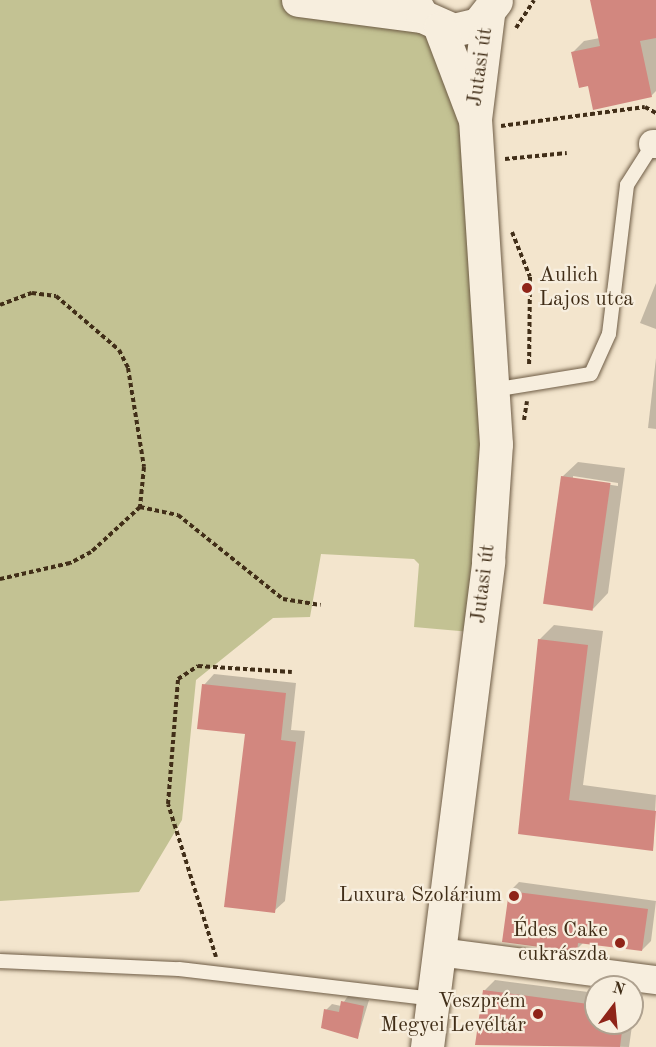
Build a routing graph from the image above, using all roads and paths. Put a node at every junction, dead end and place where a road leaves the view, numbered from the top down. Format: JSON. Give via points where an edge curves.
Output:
{"nodes":[{"id":1,"x":534,"y":0,"type":"edge"},
{"id":2,"x":314,"y":1,"type":"edge"},
{"id":3,"x":425,"y":15,"type":"edge"},
{"id":4,"x":499,"y":17,"type":"edge"},
{"id":5,"x":656,"y":113,"type":"edge"},
{"id":6,"x":484,"y":117,"type":"junction"},
{"id":7,"x":655,"y":144,"type":"edge"},
{"id":8,"x":567,"y":153,"type":"dead end"},
{"id":9,"x":497,"y":160,"type":"dead end"},
{"id":10,"x":511,"y":224,"type":"dead end"},
{"id":11,"x":0,"y":305,"type":"edge"},
{"id":12,"x":529,"y":385,"type":"junction"},
{"id":13,"x":493,"y":390,"type":"junction"},
{"id":14,"x":140,"y":507,"type":"junction"},
{"id":15,"x":0,"y":579,"type":"edge"},
{"id":16,"x":321,"y":605,"type":"dead end"},
{"id":17,"x":292,"y":672,"type":"dead end"},
{"id":18,"x":439,"y":952,"type":"junction"},
{"id":19,"x":0,"y":961,"type":"edge"},
{"id":20,"x":224,"y":974,"type":"junction"},
{"id":21,"x":656,"y":980,"type":"edge"},
{"id":22,"x":433,"y":999,"type":"junction"},
{"id":23,"x":427,"y":1047,"type":"edge"}],
"edges":[{"from":1,"to":4,"type":"path"},
{"from":2,"to":3,"type":"street"},
{"from":3,"to":4,"type":"street","name":"Jutasi út","via":[[466,28]]},
{"from":3,"to":6,"type":"street","name":"Jutasi út"},
{"from":4,"to":6,"type":"street","name":"Jutasi út"},
{"from":5,"to":6,"type":"path","via":[[645,108],[494,127]]},
{"from":6,"to":13,"type":"street","name":"Jutasi út"},
{"from":7,"to":12,"type":"lane","via":[[627,185],[601,358],[591,374]]},
{"from":8,"to":9,"type":"path"},
{"from":10,"to":12,"type":"path","via":[[517,256],[530,277]]},
{"from":11,"to":14,"type":"path","via":[[32,293],[56,296],[119,351],[128,368],[141,437]]},
{"from":12,"to":13,"type":"lane"},
{"from":13,"to":18,"type":"street","name":"Jutasi út","via":[[496,444],[488,561]]},
{"from":14,"to":15,"type":"path","via":[[91,552],[70,563]]},
{"from":14,"to":16,"type":"path","via":[[178,515],[283,599]]},
{"from":17,"to":20,"type":"path","via":[[198,666],[178,679],[168,804],[206,934]]},
{"from":18,"to":21,"type":"street"},
{"from":18,"to":22,"type":"street","name":"Jutasi út"},
{"from":19,"to":20,"type":"lane"},
{"from":20,"to":22,"type":"lane"},
{"from":22,"to":23,"type":"street","name":"Jutasi út"}]}
